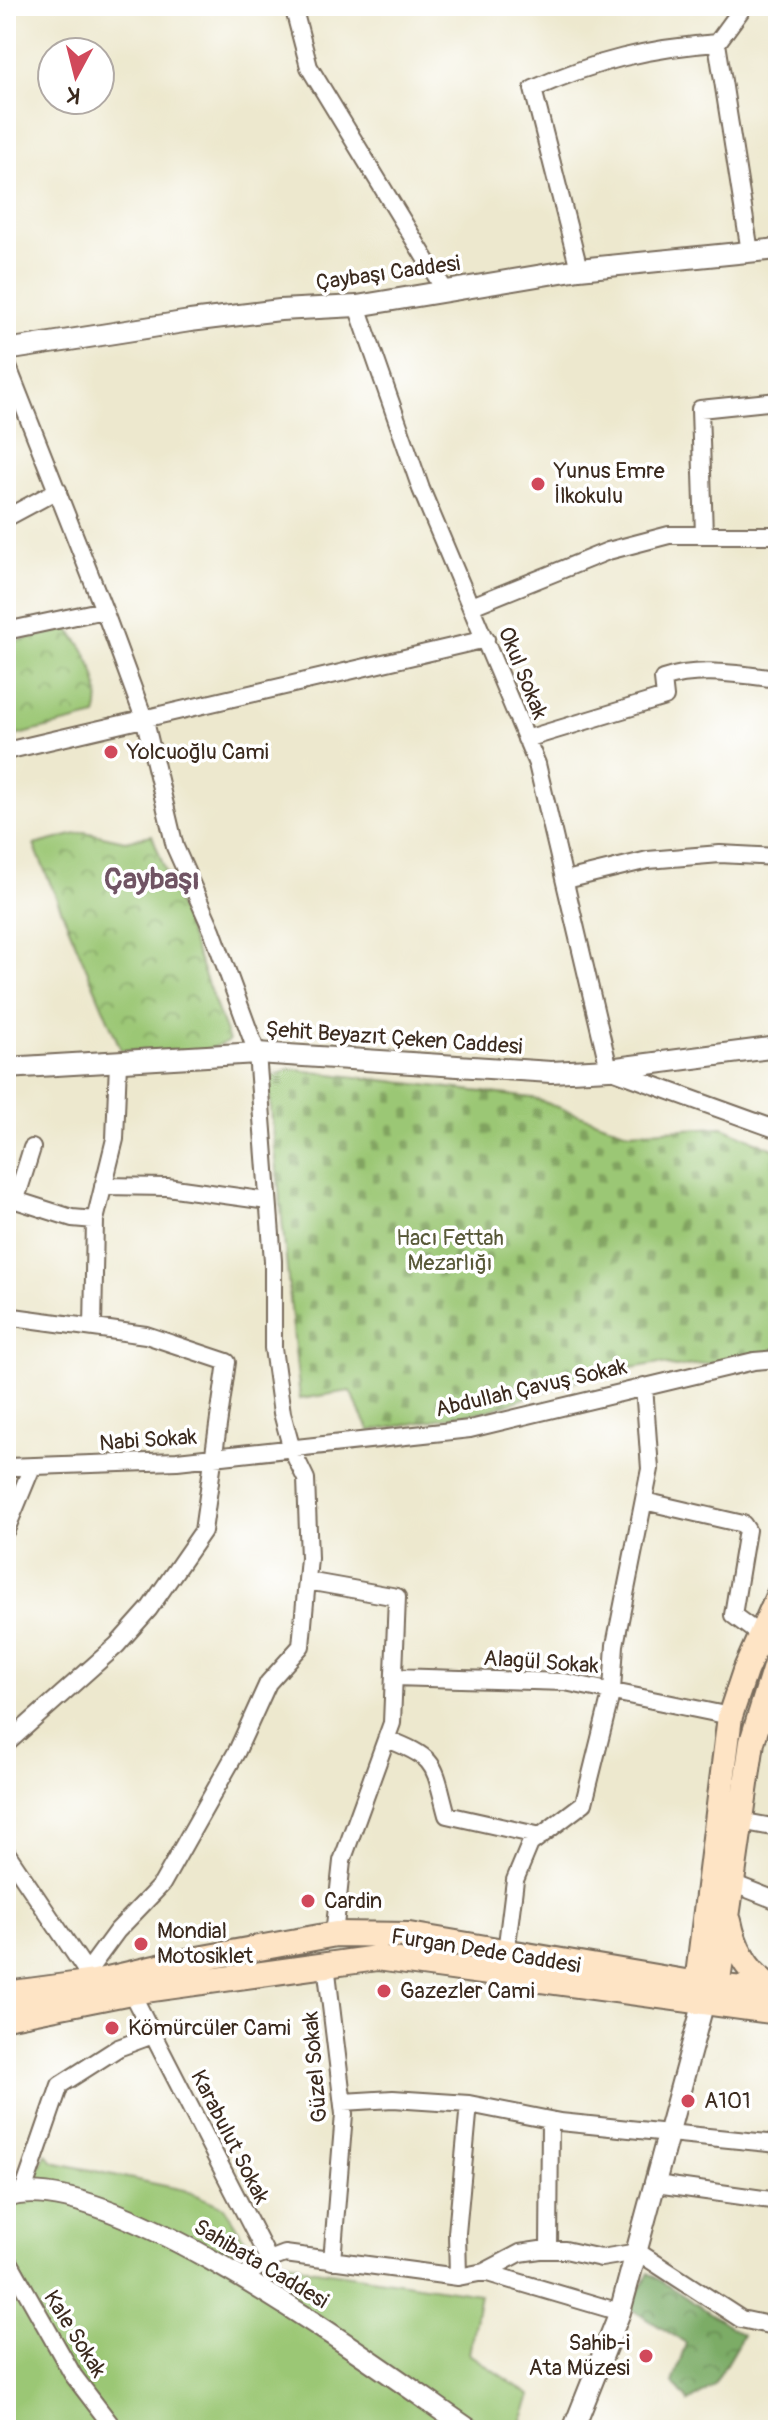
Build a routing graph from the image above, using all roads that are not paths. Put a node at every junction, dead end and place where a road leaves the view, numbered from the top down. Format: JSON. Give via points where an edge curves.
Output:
{"nodes":[{"id":1,"x":293,"y":6,"type":"edge"},
{"id":2,"x":744,"y":6,"type":"edge"},
{"id":3,"x":717,"y":43,"type":"junction"},
{"id":4,"x":778,"y":249,"type":"edge"},
{"id":5,"x":750,"y":252,"type":"junction"},
{"id":6,"x":579,"y":269,"type":"junction"},
{"id":7,"x":444,"y":289,"type":"junction"},
{"id":8,"x":357,"y":306,"type":"junction"},
{"id":9,"x":6,"y":350,"type":"edge"},
{"id":10,"x":6,"y":362,"type":"edge"},
{"id":11,"x":778,"y":401,"type":"edge"},
{"id":12,"x":58,"y":490,"type":"junction"},
{"id":13,"x":6,"y":518,"type":"edge"},
{"id":14,"x":704,"y":535,"type":"junction"},
{"id":15,"x":778,"y":535,"type":"edge"},
{"id":16,"x":472,"y":606,"type":"junction"},
{"id":17,"x":104,"y":610,"type":"junction"},
{"id":18,"x":6,"y":631,"type":"edge"},
{"id":19,"x":486,"y":639,"type":"junction"},
{"id":20,"x":778,"y":679,"type":"edge"},
{"id":21,"x":145,"y":721,"type":"junction"},
{"id":22,"x":526,"y":739,"type":"junction"},
{"id":23,"x":6,"y":751,"type":"edge"},
{"id":24,"x":778,"y":857,"type":"edge"},
{"id":25,"x":566,"y":880,"type":"junction"},
{"id":26,"x":778,"y":1047,"type":"edge"},
{"id":27,"x":257,"y":1053,"type":"junction"},
{"id":28,"x":118,"y":1062,"type":"junction"},
{"id":29,"x":6,"y":1068,"type":"edge"},
{"id":30,"x":609,"y":1069,"type":"junction"},
{"id":31,"x":778,"y":1130,"type":"edge"},
{"id":32,"x":32,"y":1148,"type":"dead end"},
{"id":33,"x":103,"y":1186,"type":"junction"},
{"id":34,"x":11,"y":1198,"type":"edge"},
{"id":35,"x":268,"y":1201,"type":"junction"},
{"id":36,"x":95,"y":1220,"type":"junction"},
{"id":37,"x":6,"y":1316,"type":"edge"},
{"id":38,"x":93,"y":1328,"type":"junction"},
{"id":39,"x":778,"y":1359,"type":"edge"},
{"id":40,"x":644,"y":1386,"type":"junction"},
{"id":41,"x":292,"y":1450,"type":"junction"},
{"id":42,"x":212,"y":1457,"type":"junction"},
{"id":43,"x":6,"y":1467,"type":"edge"},
{"id":44,"x":32,"y":1467,"type":"junction"},
{"id":45,"x":644,"y":1501,"type":"junction"},
{"id":46,"x":6,"y":1530,"type":"edge"},
{"id":47,"x":307,"y":1581,"type":"junction"},
{"id":48,"x":778,"y":1596,"type":"edge"},
{"id":49,"x":760,"y":1635,"type":"junction"},
{"id":50,"x":778,"y":1657,"type":"edge"},
{"id":51,"x":394,"y":1677,"type":"junction"},
{"id":52,"x":612,"y":1690,"type":"junction"},
{"id":53,"x":730,"y":1716,"type":"junction"},
{"id":54,"x":387,"y":1739,"type":"junction"},
{"id":55,"x":6,"y":1744,"type":"edge"},
{"id":56,"x":778,"y":1813,"type":"edge"},
{"id":57,"x":760,"y":1824,"type":"edge"},
{"id":58,"x":541,"y":1836,"type":"junction"},
{"id":59,"x":6,"y":1852,"type":"edge"},
{"id":60,"x":732,"y":1883,"type":"junction"},
{"id":61,"x":778,"y":1901,"type":"edge"},
{"id":62,"x":728,"y":1911,"type":"junction"},
{"id":63,"x":334,"y":1935,"type":"junction"},
{"id":64,"x":506,"y":1952,"type":"junction"},
{"id":65,"x":326,"y":1964,"type":"junction"},
{"id":66,"x":91,"y":1977,"type":"junction"},
{"id":67,"x":131,"y":1992,"type":"junction"},
{"id":68,"x":705,"y":1992,"type":"junction"},
{"id":69,"x":778,"y":1992,"type":"edge"},
{"id":70,"x":6,"y":1994,"type":"edge"},
{"id":71,"x":778,"y":2012,"type":"edge"},
{"id":72,"x":6,"y":2017,"type":"edge"},
{"id":73,"x":153,"y":2035,"type":"junction"},
{"id":74,"x":343,"y":2102,"type":"junction"},
{"id":75,"x":469,"y":2104,"type":"junction"},
{"id":76,"x":550,"y":2120,"type":"junction"},
{"id":77,"x":669,"y":2132,"type":"junction"},
{"id":78,"x":778,"y":2144,"type":"edge"},
{"id":79,"x":656,"y":2184,"type":"junction"},
{"id":80,"x":14,"y":2194,"type":"edge"},
{"id":81,"x":778,"y":2201,"type":"edge"},
{"id":82,"x":549,"y":2249,"type":"junction"},
{"id":83,"x":638,"y":2252,"type":"junction"},
{"id":84,"x":6,"y":2256,"type":"edge"},
{"id":85,"x":269,"y":2260,"type":"junction"},
{"id":86,"x":332,"y":2261,"type":"junction"},
{"id":87,"x":484,"y":2272,"type":"junction"},
{"id":88,"x":458,"y":2277,"type":"junction"},
{"id":89,"x":243,"y":2278,"type":"junction"},
{"id":90,"x":620,"y":2312,"type":"junction"},
{"id":91,"x":778,"y":2327,"type":"edge"},
{"id":92,"x":115,"y":2430,"type":"edge"},
{"id":93,"x":470,"y":2430,"type":"edge"},
{"id":94,"x":573,"y":2430,"type":"edge"}],
"edges":[{"from":1,"to":7,"type":"street","via":[[309,67]]},
{"from":2,"to":3,"type":"street"},
{"from":3,"to":5,"type":"street"},
{"from":3,"to":6,"type":"street","via":[[671,46],[584,66],[533,89]]},
{"from":4,"to":5,"type":"street","name":"Çaybaşı Caddesi"},
{"from":5,"to":6,"type":"street","name":"Çaybaşı Caddesi"},
{"from":6,"to":7,"type":"street","name":"Çaybaşı Caddesi"},
{"from":7,"to":8,"type":"street","name":"Çaybaşı Caddesi"},
{"from":8,"to":9,"type":"street","name":"Çaybaşı Caddesi","via":[[280,310]]},
{"from":8,"to":16,"type":"street","name":"Okul Sokak","via":[[417,477]]},
{"from":10,"to":12,"type":"street"},
{"from":11,"to":14,"type":"street","via":[[700,409]]},
{"from":12,"to":13,"type":"street"},
{"from":12,"to":17,"type":"street"},
{"from":14,"to":15,"type":"street"},
{"from":14,"to":16,"type":"street","via":[[669,535],[608,551]]},
{"from":16,"to":19,"type":"street","name":"Okul Sokak"},
{"from":17,"to":18,"type":"street"},
{"from":17,"to":21,"type":"street"},
{"from":19,"to":21,"type":"street"},
{"from":19,"to":22,"type":"street","name":"Okul Sokak"},
{"from":20,"to":22,"type":"street","via":[[711,672],[671,677],[663,679],[665,697]]},
{"from":21,"to":23,"type":"street"},
{"from":21,"to":27,"type":"street","via":[[175,847]]},
{"from":22,"to":25,"type":"street","name":"Okul Sokak"},
{"from":24,"to":25,"type":"street","via":[[720,854],[648,860]]},
{"from":25,"to":30,"type":"street","name":"Okul Sokak"},
{"from":26,"to":30,"type":"street","name":"Şehit Beyazıt Çeken Caddesi"},
{"from":27,"to":28,"type":"street","name":"Şehit Beyazıt Çeken Caddesi"},
{"from":27,"to":30,"type":"street","name":"Şehit Beyazıt Çeken Caddesi","via":[[551,1072]]},
{"from":27,"to":35,"type":"street"},
{"from":28,"to":29,"type":"street","name":"Şehit Beyazıt Çeken Caddesi"},
{"from":28,"to":33,"type":"street","via":[[115,1139]]},
{"from":30,"to":31,"type":"street"},
{"from":32,"to":34,"type":"street"},
{"from":33,"to":35,"type":"street","via":[[167,1187]]},
{"from":33,"to":36,"type":"street"},
{"from":34,"to":36,"type":"street"},
{"from":35,"to":41,"type":"street","via":[[273,1348]]},
{"from":36,"to":38,"type":"street"},
{"from":37,"to":38,"type":"street"},
{"from":38,"to":42,"type":"street","via":[[146,1335],[227,1362]]},
{"from":39,"to":40,"type":"street","name":"Abdullah Çavuş Sokak"},
{"from":40,"to":41,"type":"street","name":"Abdullah Çavuş Sokak","via":[[470,1429]]},
{"from":40,"to":45,"type":"street","via":[[650,1469]]},
{"from":41,"to":42,"type":"street","name":"Nabi Sokak"},
{"from":41,"to":47,"type":"street","via":[[306,1479]]},
{"from":42,"to":44,"type":"street","name":"Nabi Sokak"},
{"from":42,"to":55,"type":"street","via":[[203,1531],[149,1609],[117,1645]]},
{"from":43,"to":44,"type":"street","name":"Nabi Sokak"},
{"from":44,"to":46,"type":"street"},
{"from":45,"to":49,"type":"street","via":[[743,1524],[747,1530],[733,1615]]},
{"from":45,"to":52,"type":"street","via":[[615,1645]]},
{"from":47,"to":51,"type":"street","via":[[397,1597]]},
{"from":47,"to":66,"type":"street","via":[[301,1646],[268,1683],[237,1751],[162,1884],[117,1931]]},
{"from":48,"to":49,"type":"main road"},
{"from":49,"to":53,"type":"main road"},
{"from":50,"to":57,"type":"main road","via":[[756,1723]]},
{"from":51,"to":52,"type":"street","name":"Alagül Sokak","via":[[565,1682]]},
{"from":51,"to":54,"type":"street"},
{"from":52,"to":53,"type":"street","name":"Alagül Sokak"},
{"from":52,"to":58,"type":"street","via":[[584,1803]]},
{"from":53,"to":68,"type":"main road"},
{"from":54,"to":58,"type":"street","via":[[423,1753],[433,1764],[447,1815]]},
{"from":54,"to":63,"type":"street","via":[[342,1861]]},
{"from":56,"to":57,"type":"street"},
{"from":57,"to":60,"type":"main road"},
{"from":58,"to":64,"type":"street","via":[[530,1844],[515,1880]]},
{"from":59,"to":66,"type":"street"},
{"from":60,"to":61,"type":"street"},
{"from":60,"to":62,"type":"main road"},
{"from":62,"to":68,"type":"main road"},
{"from":62,"to":69,"type":"main road","via":[[745,1964]]},
{"from":63,"to":64,"type":"main road","name":"Furgan Dede Caddesi","via":[[409,1935]]},
{"from":63,"to":66,"type":"main road","name":"Furgan Dede Caddesi"},
{"from":64,"to":68,"type":"main road","name":"Furgan Dede Caddesi"},
{"from":65,"to":67,"type":"main road","name":"Furgan Dede Caddesi"},
{"from":65,"to":68,"type":"main road","name":"Furgan Dede Caddesi","via":[[377,1958]]},
{"from":65,"to":74,"type":"street","name":"Güzel Sokak"},
{"from":66,"to":70,"type":"main road","name":"Furgan Dede Caddesi"},
{"from":67,"to":72,"type":"main road","name":"Furgan Dede Caddesi"},
{"from":67,"to":73,"type":"street","name":"Karabulut Sokak"},
{"from":68,"to":69,"type":"main road","name":"Furgan Dede Caddesi"},
{"from":68,"to":71,"type":"main road","name":"Furgan Dede Caddesi"},
{"from":68,"to":77,"type":"street"},
{"from":73,"to":80,"type":"street","via":[[118,2048],[60,2085]]},
{"from":73,"to":85,"type":"street","name":"Karabulut Sokak"},
{"from":74,"to":75,"type":"street"},
{"from":74,"to":86,"type":"street","name":"Güzel Sokak"},
{"from":75,"to":76,"type":"street"},
{"from":75,"to":88,"type":"street"},
{"from":76,"to":77,"type":"street"},
{"from":76,"to":82,"type":"street"},
{"from":77,"to":78,"type":"street"},
{"from":77,"to":79,"type":"street"},
{"from":79,"to":81,"type":"street"},
{"from":79,"to":83,"type":"street"},
{"from":80,"to":89,"type":"street","name":"Sahibata Caddesi","via":[[76,2199],[184,2244]]},
{"from":82,"to":83,"type":"street","via":[[601,2258]]},
{"from":82,"to":87,"type":"street","via":[[520,2253]]},
{"from":83,"to":90,"type":"street"},
{"from":83,"to":91,"type":"street","via":[[741,2319]]},
{"from":84,"to":92,"type":"street","name":"Kale Sokak","via":[[56,2348]]},
{"from":85,"to":86,"type":"street","via":[[285,2254]]},
{"from":85,"to":89,"type":"street"},
{"from":86,"to":88,"type":"street"},
{"from":87,"to":88,"type":"street"},
{"from":87,"to":90,"type":"street"},
{"from":89,"to":93,"type":"street","name":"Sahibata Caddesi"},
{"from":90,"to":94,"type":"street"}]}
